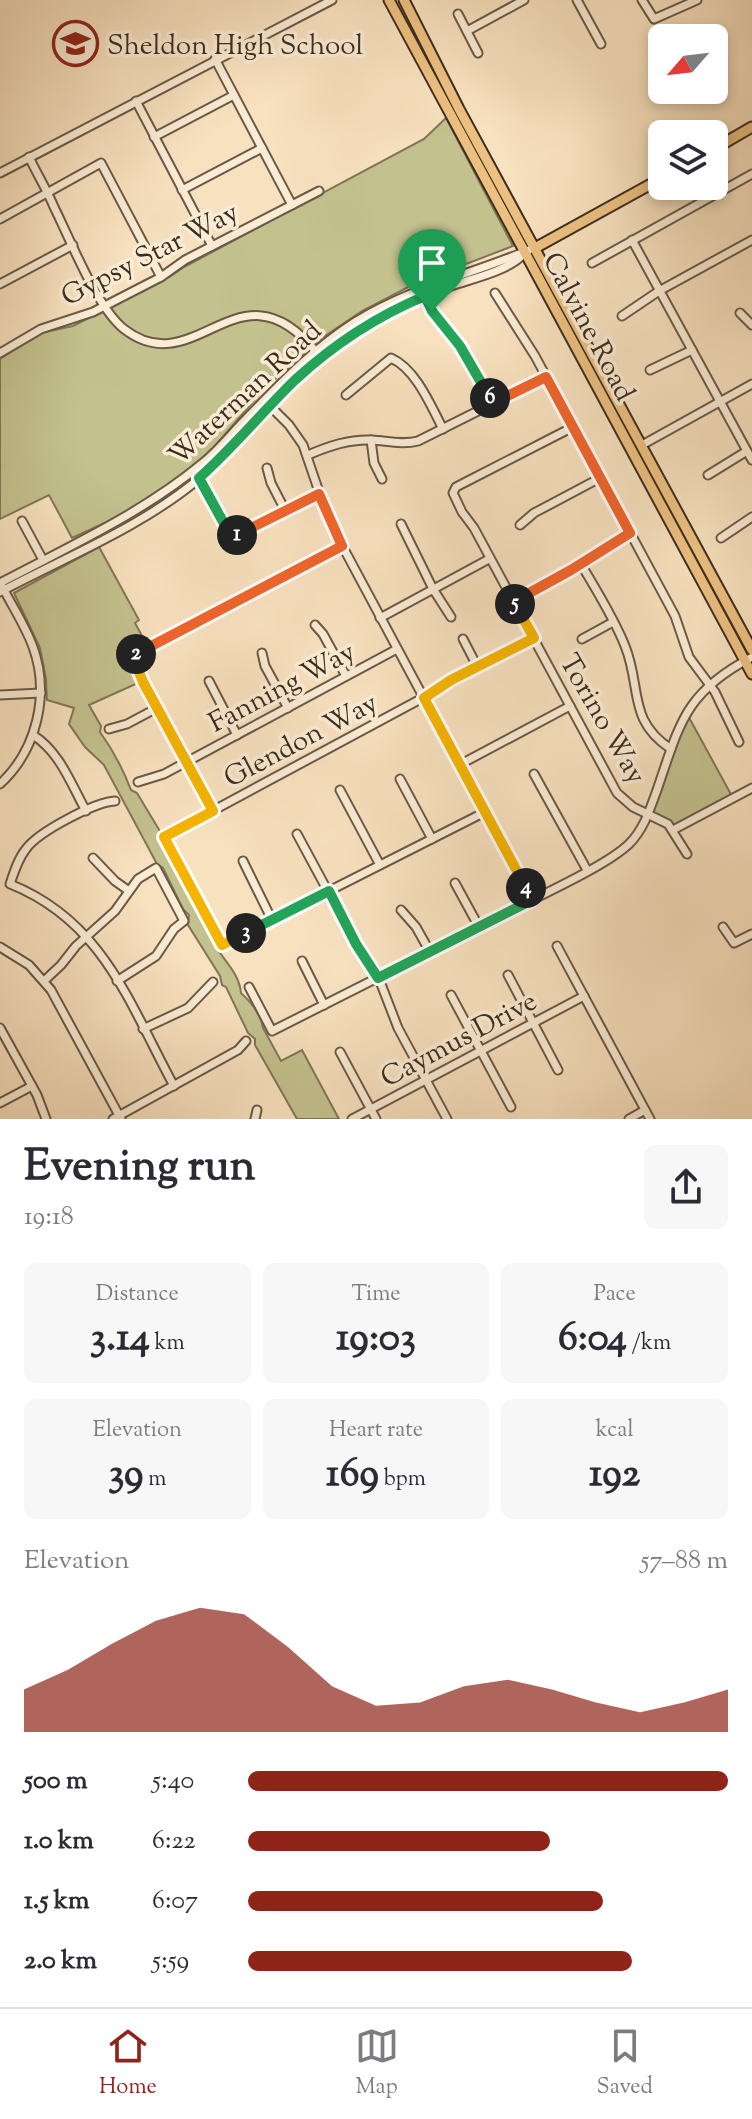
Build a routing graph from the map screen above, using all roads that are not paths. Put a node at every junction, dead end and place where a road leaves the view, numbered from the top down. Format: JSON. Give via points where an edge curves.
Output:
{"nodes":[{"id":1,"x":332,"y":0,"type":"edge"},
{"id":2,"x":389,"y":0,"type":"edge"},
{"id":3,"x":404,"y":0,"type":"edge"},
{"id":4,"x":524,"y":0,"type":"edge"},
{"id":5,"x":577,"y":0,"type":"edge"},
{"id":6,"x":642,"y":0,"type":"edge"},
{"id":7,"x":697,"y":0,"type":"edge"},
{"id":8,"x":510,"y":3,"type":"edge"},
{"id":9,"x":458,"y":14,"type":"dead end"},
{"id":10,"x":467,"y":31,"type":"junction"},
{"id":11,"x":601,"y":44,"type":"dead end"},
{"id":12,"x":478,"y":53,"type":"dead end"},
{"id":13,"x":215,"y":59,"type":"junction"},
{"id":14,"x":234,"y":95,"type":"junction"},
{"id":15,"x":136,"y":101,"type":"junction"},
{"id":16,"x":752,"y":127,"type":"edge"},
{"id":17,"x":154,"y":137,"type":"junction"},
{"id":18,"x":728,"y":141,"type":"edge"},
{"id":19,"x":262,"y":148,"type":"junction"},
{"id":20,"x":29,"y":157,"type":"junction"},
{"id":21,"x":0,"y":173,"type":"edge"},
{"id":22,"x":752,"y":174,"type":"edge"},
{"id":23,"x":648,"y":186,"type":"edge"},
{"id":24,"x":182,"y":190,"type":"junction"},
{"id":25,"x":319,"y":191,"type":"dead end"},
{"id":26,"x":46,"y":195,"type":"junction"},
{"id":27,"x":292,"y":205,"type":"junction"},
{"id":28,"x":0,"y":219,"type":"edge"},
{"id":29,"x":632,"y":240,"type":"junction"},
{"id":30,"x":752,"y":240,"type":"edge"},
{"id":31,"x":73,"y":245,"type":"junction"},
{"id":32,"x":212,"y":246,"type":"junction"},
{"id":33,"x":530,"y":250,"type":"junction"},
{"id":34,"x":592,"y":263,"type":"dead end"},
{"id":35,"x":161,"y":277,"type":"junction"},
{"id":36,"x":0,"y":284,"type":"edge"},
{"id":37,"x":659,"y":291,"type":"junction"},
{"id":38,"x":424,"y":292,"type":"junction"},
{"id":39,"x":495,"y":293,"type":"dead end"},
{"id":40,"x":105,"y":306,"type":"junction"},
{"id":41,"x":740,"y":313,"type":"dead end"},
{"id":42,"x":622,"y":316,"type":"dead end"},
{"id":43,"x":752,"y":325,"type":"edge"},
{"id":44,"x":692,"y":350,"type":"junction"},
{"id":45,"x":0,"y":353,"type":"edge"},
{"id":46,"x":319,"y":354,"type":"junction"},
{"id":47,"x":650,"y":370,"type":"dead end"},
{"id":48,"x":546,"y":377,"type":"junction"},
{"id":49,"x":752,"y":384,"type":"edge"},
{"id":50,"x":598,"y":388,"type":"junction"},
{"id":51,"x":346,"y":395,"type":"dead end"},
{"id":52,"x":719,"y":401,"type":"junction"},
{"id":53,"x":267,"y":403,"type":"junction"},
{"id":54,"x":493,"y":403,"type":"junction"},
{"id":55,"x":573,"y":427,"type":"junction"},
{"id":56,"x":443,"y":429,"type":"junction"},
{"id":57,"x":371,"y":440,"type":"junction"},
{"id":58,"x":642,"y":445,"type":"junction"},
{"id":59,"x":747,"y":451,"type":"junction"},
{"id":60,"x":308,"y":455,"type":"junction"},
{"id":61,"x":752,"y":460,"type":"edge"},
{"id":62,"x":267,"y":468,"type":"dead end"},
{"id":63,"x":708,"y":475,"type":"dead end"},
{"id":64,"x":199,"y":478,"type":"junction"},
{"id":65,"x":600,"y":478,"type":"junction"},
{"id":66,"x":382,"y":479,"type":"dead end"},
{"id":67,"x":319,"y":494,"type":"junction"},
{"id":68,"x":285,"y":510,"type":"junction"},
{"id":69,"x":752,"y":517,"type":"edge"},
{"id":70,"x":22,"y":521,"type":"dead end"},
{"id":71,"x":401,"y":524,"type":"dead end"},
{"id":72,"x":520,"y":525,"type":"dead end"},
{"id":73,"x":630,"y":533,"type":"junction"},
{"id":74,"x":721,"y":538,"type":"dead end"},
{"id":75,"x":342,"y":546,"type":"junction"},
{"id":76,"x":489,"y":559,"type":"junction"},
{"id":77,"x":43,"y":560,"type":"junction"},
{"id":78,"x":581,"y":564,"type":"junction"},
{"id":79,"x":1,"y":587,"type":"edge"},
{"id":80,"x":433,"y":589,"type":"junction"},
{"id":81,"x":513,"y":602,"type":"junction"},
{"id":82,"x":451,"y":617,"type":"dead end"},
{"id":83,"x":380,"y":618,"type":"junction"},
{"id":84,"x":613,"y":622,"type":"junction"},
{"id":85,"x":315,"y":625,"type":"dead end"},
{"id":86,"x":534,"y":638,"type":"junction"},
{"id":87,"x":463,"y":639,"type":"dead end"},
{"id":88,"x":582,"y":639,"type":"dead end"},
{"id":89,"x":397,"y":649,"type":"junction"},
{"id":90,"x":262,"y":653,"type":"dead end"},
{"id":91,"x":751,"y":657,"type":"edge"},
{"id":92,"x":477,"y":666,"type":"junction"},
{"id":93,"x":752,"y":674,"type":"edge"},
{"id":94,"x":346,"y":676,"type":"junction"},
{"id":95,"x":209,"y":681,"type":"dead end"},
{"id":96,"x":708,"y":684,"type":"junction"},
{"id":97,"x":41,"y":693,"type":"junction"},
{"id":98,"x":0,"y":695,"type":"edge"},
{"id":99,"x":424,"y":698,"type":"junction"},
{"id":100,"x":570,"y":706,"type":"junction"},
{"id":101,"x":157,"y":708,"type":"junction"},
{"id":102,"x":288,"y":708,"type":"junction"},
{"id":103,"x":109,"y":729,"type":"dead end"},
{"id":104,"x":33,"y":735,"type":"junction"},
{"id":105,"x":237,"y":735,"type":"junction"},
{"id":106,"x":739,"y":742,"type":"dead end"},
{"id":107,"x":671,"y":749,"type":"junction"},
{"id":108,"x":186,"y":762,"type":"junction"},
{"id":109,"x":459,"y":765,"type":"junction"},
{"id":110,"x":534,"y":774,"type":"dead end"},
{"id":111,"x":400,"y":779,"type":"dead end"},
{"id":112,"x":138,"y":782,"type":"dead end"},
{"id":113,"x":0,"y":784,"type":"edge"},
{"id":114,"x":752,"y":788,"type":"edge"},
{"id":115,"x":340,"y":790,"type":"dead end"},
{"id":116,"x":115,"y":801,"type":"dead end"},
{"id":117,"x":86,"y":811,"type":"junction"},
{"id":118,"x":213,"y":811,"type":"junction"},
{"id":119,"x":485,"y":812,"type":"junction"},
{"id":120,"x":648,"y":813,"type":"junction"},
{"id":121,"x":673,"y":830,"type":"junction"},
{"id":122,"x":297,"y":834,"type":"dead end"},
{"id":123,"x":432,"y":839,"type":"junction"},
{"id":124,"x":687,"y":854,"type":"dead end"},
{"id":125,"x":93,"y":858,"type":"dead end"},
{"id":126,"x":243,"y":861,"type":"dead end"},
{"id":127,"x":380,"y":865,"type":"junction"},
{"id":128,"x":587,"y":870,"type":"junction"},
{"id":129,"x":455,"y":883,"type":"dead end"},
{"id":130,"x":129,"y":891,"type":"junction"},
{"id":131,"x":329,"y":891,"type":"junction"},
{"id":132,"x":532,"y":900,"type":"junction"},
{"id":133,"x":401,"y":910,"type":"dead end"},
{"id":134,"x":272,"y":920,"type":"junction"},
{"id":135,"x":479,"y":927,"type":"junction"},
{"id":136,"x":723,"y":927,"type":"dead end"},
{"id":137,"x":752,"y":934,"type":"edge"},
{"id":138,"x":88,"y":936,"type":"junction"},
{"id":139,"x":557,"y":946,"type":"dead end"},
{"id":140,"x":0,"y":947,"type":"edge"},
{"id":141,"x":430,"y":952,"type":"junction"},
{"id":142,"x":302,"y":961,"type":"dead end"},
{"id":143,"x":508,"y":975,"type":"dead end"},
{"id":144,"x":378,"y":978,"type":"junction"},
{"id":145,"x":44,"y":981,"type":"junction"},
{"id":146,"x":117,"y":981,"type":"junction"},
{"id":147,"x":213,"y":982,"type":"dead end"},
{"id":148,"x":249,"y":987,"type":"dead end"},
{"id":149,"x":451,"y":995,"type":"dead end"},
{"id":150,"x":584,"y":996,"type":"junction"},
{"id":151,"x":324,"y":1005,"type":"junction"},
{"id":152,"x":534,"y":1023,"type":"junction"},
{"id":153,"x":0,"y":1028,"type":"edge"},
{"id":154,"x":143,"y":1029,"type":"junction"},
{"id":155,"x":246,"y":1041,"type":"dead end"},
{"id":156,"x":481,"y":1051,"type":"junction"},
{"id":157,"x":340,"y":1052,"type":"dead end"},
{"id":158,"x":558,"y":1070,"type":"dead end"},
{"id":159,"x":427,"y":1080,"type":"junction"},
{"id":160,"x":32,"y":1086,"type":"junction"},
{"id":161,"x":174,"y":1086,"type":"junction"},
{"id":162,"x":0,"y":1103,"type":"edge"},
{"id":163,"x":511,"y":1107,"type":"dead end"},
{"id":164,"x":371,"y":1109,"type":"junction"},
{"id":165,"x":645,"y":1110,"type":"junction"},
{"id":166,"x":118,"y":1118,"type":"edge"},
{"id":167,"x":46,"y":1119,"type":"edge"},
{"id":168,"x":352,"y":1119,"type":"edge"},
{"id":169,"x":376,"y":1119,"type":"edge"},
{"id":170,"x":447,"y":1119,"type":"edge"},
{"id":171,"x":629,"y":1119,"type":"edge"},
{"id":172,"x":650,"y":1119,"type":"edge"}],
"edges":[{"from":1,"to":13,"type":"street"},
{"from":2,"to":33,"type":"main road","name":"Calvine Road"},
{"from":3,"to":33,"type":"main road","name":"Calvine Road"},
{"from":4,"to":8,"type":"street"},
{"from":5,"to":11,"type":"street"},
{"from":6,"to":7,"type":"street","via":[[658,19]]},
{"from":8,"to":10,"type":"street"},
{"from":9,"to":10,"type":"street"},
{"from":10,"to":12,"type":"street"},
{"from":13,"to":14,"type":"street"},
{"from":13,"to":15,"type":"street"},
{"from":14,"to":17,"type":"street"},
{"from":14,"to":19,"type":"street"},
{"from":15,"to":17,"type":"street"},
{"from":15,"to":20,"type":"street"},
{"from":16,"to":18,"type":"main road"},
{"from":17,"to":24,"type":"street"},
{"from":19,"to":24,"type":"street"},
{"from":19,"to":27,"type":"street"},
{"from":20,"to":21,"type":"street"},
{"from":20,"to":26,"type":"street"},
{"from":22,"to":29,"type":"street"},
{"from":23,"to":33,"type":"main road","name":"Waterman Road"},
{"from":24,"to":32,"type":"street"},
{"from":25,"to":27,"type":"street","name":"Gypsy Star Way"},
{"from":26,"to":28,"type":"street"},
{"from":26,"to":31,"type":"street"},
{"from":26,"to":35,"type":"street","via":[[101,163]]},
{"from":27,"to":32,"type":"street","name":"Gypsy Star Way"},
{"from":29,"to":34,"type":"street"},
{"from":29,"to":37,"type":"street"},
{"from":30,"to":37,"type":"street"},
{"from":31,"to":36,"type":"street"},
{"from":31,"to":40,"type":"street"},
{"from":32,"to":35,"type":"street","name":"Gypsy Star Way"},
{"from":33,"to":38,"type":"street","name":"Waterman Road","via":[[517,260]]},
{"from":33,"to":50,"type":"main road","name":"Calvine Road"},
{"from":33,"to":58,"type":"main road","name":"Calvine Road"},
{"from":35,"to":40,"type":"street","name":"Gypsy Star Way"},
{"from":37,"to":42,"type":"street"},
{"from":37,"to":44,"type":"street"},
{"from":38,"to":46,"type":"street","name":"Waterman Road"},
{"from":38,"to":54,"type":"street"},
{"from":39,"to":48,"type":"street"},
{"from":40,"to":45,"type":"street","name":"Gypsy Star Way","via":[[41,329]]},
{"from":40,"to":46,"type":"street","via":[[126,331],[166,344],[187,341],[229,319],[274,318],[291,325]]},
{"from":41,"to":43,"type":"street"},
{"from":44,"to":47,"type":"street"},
{"from":44,"to":52,"type":"street"},
{"from":46,"to":53,"type":"street","name":"Waterman Road"},
{"from":48,"to":54,"type":"street"},
{"from":48,"to":55,"type":"street"},
{"from":49,"to":52,"type":"street"},
{"from":50,"to":58,"type":"main road","via":[[634,442]]},
{"from":50,"to":91,"type":"main road","name":"Calvine Road","via":[[713,604],[724,610]]},
{"from":51,"to":56,"type":"street","via":[[391,358],[397,360]]},
{"from":52,"to":58,"type":"street"},
{"from":52,"to":59,"type":"street"},
{"from":53,"to":60,"type":"street"},
{"from":53,"to":64,"type":"street","name":"Waterman Road"},
{"from":53,"to":77,"type":"street","name":"Waterman Road","via":[[170,489]]},
{"from":54,"to":56,"type":"street"},
{"from":55,"to":65,"type":"street"},
{"from":55,"to":76,"type":"street","name":"Torino Way","via":[[456,487],[453,493]]},
{"from":56,"to":57,"type":"street","via":[[411,443]]},
{"from":57,"to":60,"type":"street","via":[[336,444]]},
{"from":57,"to":66,"type":"street"},
{"from":58,"to":91,"type":"main road","name":"Calvine Road"},
{"from":59,"to":61,"type":"street"},
{"from":59,"to":63,"type":"street"},
{"from":60,"to":67,"type":"street"},
{"from":62,"to":68,"type":"street"},
{"from":64,"to":68,"type":"street","via":[[233,535]]},
{"from":64,"to":79,"type":"street","name":"Waterman Road","via":[[147,515]]},
{"from":65,"to":72,"type":"street"},
{"from":65,"to":73,"type":"street"},
{"from":67,"to":68,"type":"street"},
{"from":67,"to":75,"type":"street"},
{"from":69,"to":74,"type":"street"},
{"from":70,"to":77,"type":"street"},
{"from":71,"to":80,"type":"street"},
{"from":73,"to":78,"type":"street"},
{"from":73,"to":96,"type":"street","via":[[678,622],[689,657]]},
{"from":75,"to":83,"type":"street"},
{"from":75,"to":101,"type":"street","via":[[135,655]]},
{"from":76,"to":80,"type":"street"},
{"from":76,"to":81,"type":"street","name":"Torino Way"},
{"from":77,"to":79,"type":"street","name":"Waterman Road"},
{"from":78,"to":81,"type":"street"},
{"from":78,"to":84,"type":"street"},
{"from":79,"to":97,"type":"street","via":[[32,644]]},
{"from":80,"to":82,"type":"street"},
{"from":80,"to":83,"type":"street"},
{"from":81,"to":86,"type":"street","name":"Torino Way"},
{"from":83,"to":89,"type":"street"},
{"from":84,"to":88,"type":"street"},
{"from":84,"to":107,"type":"street","via":[[627,650],[643,722]]},
{"from":85,"to":94,"type":"street"},
{"from":86,"to":92,"type":"street","name":"Glendon Way"},
{"from":86,"to":100,"type":"street","name":"Torino Way"},
{"from":87,"to":92,"type":"street"},
{"from":89,"to":94,"type":"street","name":"Fanning Way"},
{"from":89,"to":99,"type":"street"},
{"from":90,"to":102,"type":"street"},
{"from":91,"to":93,"type":"main road","name":"Calvine Road"},
{"from":91,"to":96,"type":"street"},
{"from":92,"to":99,"type":"street","name":"Glendon Way"},
{"from":94,"to":102,"type":"street","name":"Fanning Way"},
{"from":95,"to":105,"type":"street"},
{"from":96,"to":106,"type":"street"},
{"from":96,"to":107,"type":"street","via":[[686,712]]},
{"from":97,"to":98,"type":"street"},
{"from":97,"to":104,"type":"street"},
{"from":99,"to":109,"type":"street"},
{"from":99,"to":118,"type":"street","name":"Glendon Way"},
{"from":100,"to":109,"type":"street"},
{"from":100,"to":120,"type":"street","name":"Torino Way","via":[[617,793]]},
{"from":101,"to":103,"type":"street"},
{"from":101,"to":108,"type":"street"},
{"from":102,"to":105,"type":"street","name":"Fanning Way"},
{"from":104,"to":113,"type":"street"},
{"from":104,"to":117,"type":"street","via":[[56,756]]},
{"from":105,"to":108,"type":"street","name":"Fanning Way"},
{"from":107,"to":120,"type":"street"},
{"from":108,"to":112,"type":"street","name":"Fanning Way"},
{"from":108,"to":118,"type":"street"},
{"from":109,"to":119,"type":"street"},
{"from":110,"to":128,"type":"street"},
{"from":111,"to":123,"type":"street"},
{"from":114,"to":121,"type":"street"},
{"from":115,"to":127,"type":"street"},
{"from":116,"to":117,"type":"street"},
{"from":117,"to":138,"type":"street","via":[[32,842],[10,884],[53,905]]},
{"from":118,"to":134,"type":"street","name":"Glendon Way","via":[[164,837],[222,945]]},
{"from":119,"to":123,"type":"street"},
{"from":119,"to":132,"type":"street"},
{"from":120,"to":121,"type":"street","name":"Torino Way"},
{"from":120,"to":128,"type":"street","via":[[629,843]]},
{"from":121,"to":124,"type":"street","name":"Torino Way"},
{"from":122,"to":131,"type":"street"},
{"from":123,"to":127,"type":"street"},
{"from":125,"to":130,"type":"street"},
{"from":126,"to":134,"type":"street"},
{"from":127,"to":131,"type":"street"},
{"from":128,"to":132,"type":"street"},
{"from":129,"to":135,"type":"street"},
{"from":130,"to":138,"type":"street"},
{"from":130,"to":146,"type":"street","via":[[156,868],[184,921],[151,961]]},
{"from":131,"to":134,"type":"street"},
{"from":131,"to":144,"type":"street"},
{"from":132,"to":135,"type":"street"},
{"from":133,"to":141,"type":"street"},
{"from":135,"to":141,"type":"street"},
{"from":136,"to":137,"type":"street","via":[[734,943]]},
{"from":138,"to":145,"type":"street"},
{"from":138,"to":146,"type":"street"},
{"from":139,"to":150,"type":"street"},
{"from":140,"to":145,"type":"street"},
{"from":141,"to":144,"type":"street"},
{"from":142,"to":151,"type":"street"},
{"from":143,"to":152,"type":"street"},
{"from":144,"to":151,"type":"street"},
{"from":144,"to":159,"type":"street"},
{"from":145,"to":166,"type":"street"},
{"from":146,"to":154,"type":"street"},
{"from":147,"to":154,"type":"street","via":[[188,1008]]},
{"from":148,"to":151,"type":"street","via":[[272,1031]]},
{"from":149,"to":156,"type":"street"},
{"from":150,"to":152,"type":"street","name":"Caymus Drive"},
{"from":150,"to":165,"type":"street"},
{"from":152,"to":156,"type":"street","name":"Caymus Drive"},
{"from":152,"to":158,"type":"street"},
{"from":153,"to":160,"type":"street"},
{"from":154,"to":161,"type":"street"},
{"from":155,"to":161,"type":"street"},
{"from":156,"to":159,"type":"street","name":"Caymus Drive"},
{"from":156,"to":163,"type":"street"},
{"from":157,"to":164,"type":"street"},
{"from":159,"to":164,"type":"street","name":"Caymus Drive"},
{"from":159,"to":170,"type":"street"},
{"from":160,"to":162,"type":"street"},
{"from":160,"to":167,"type":"street"},
{"from":161,"to":166,"type":"street"},
{"from":164,"to":168,"type":"street","name":"Caymus Drive"},
{"from":164,"to":169,"type":"street"},
{"from":165,"to":171,"type":"street"},
{"from":165,"to":172,"type":"street"}]}
